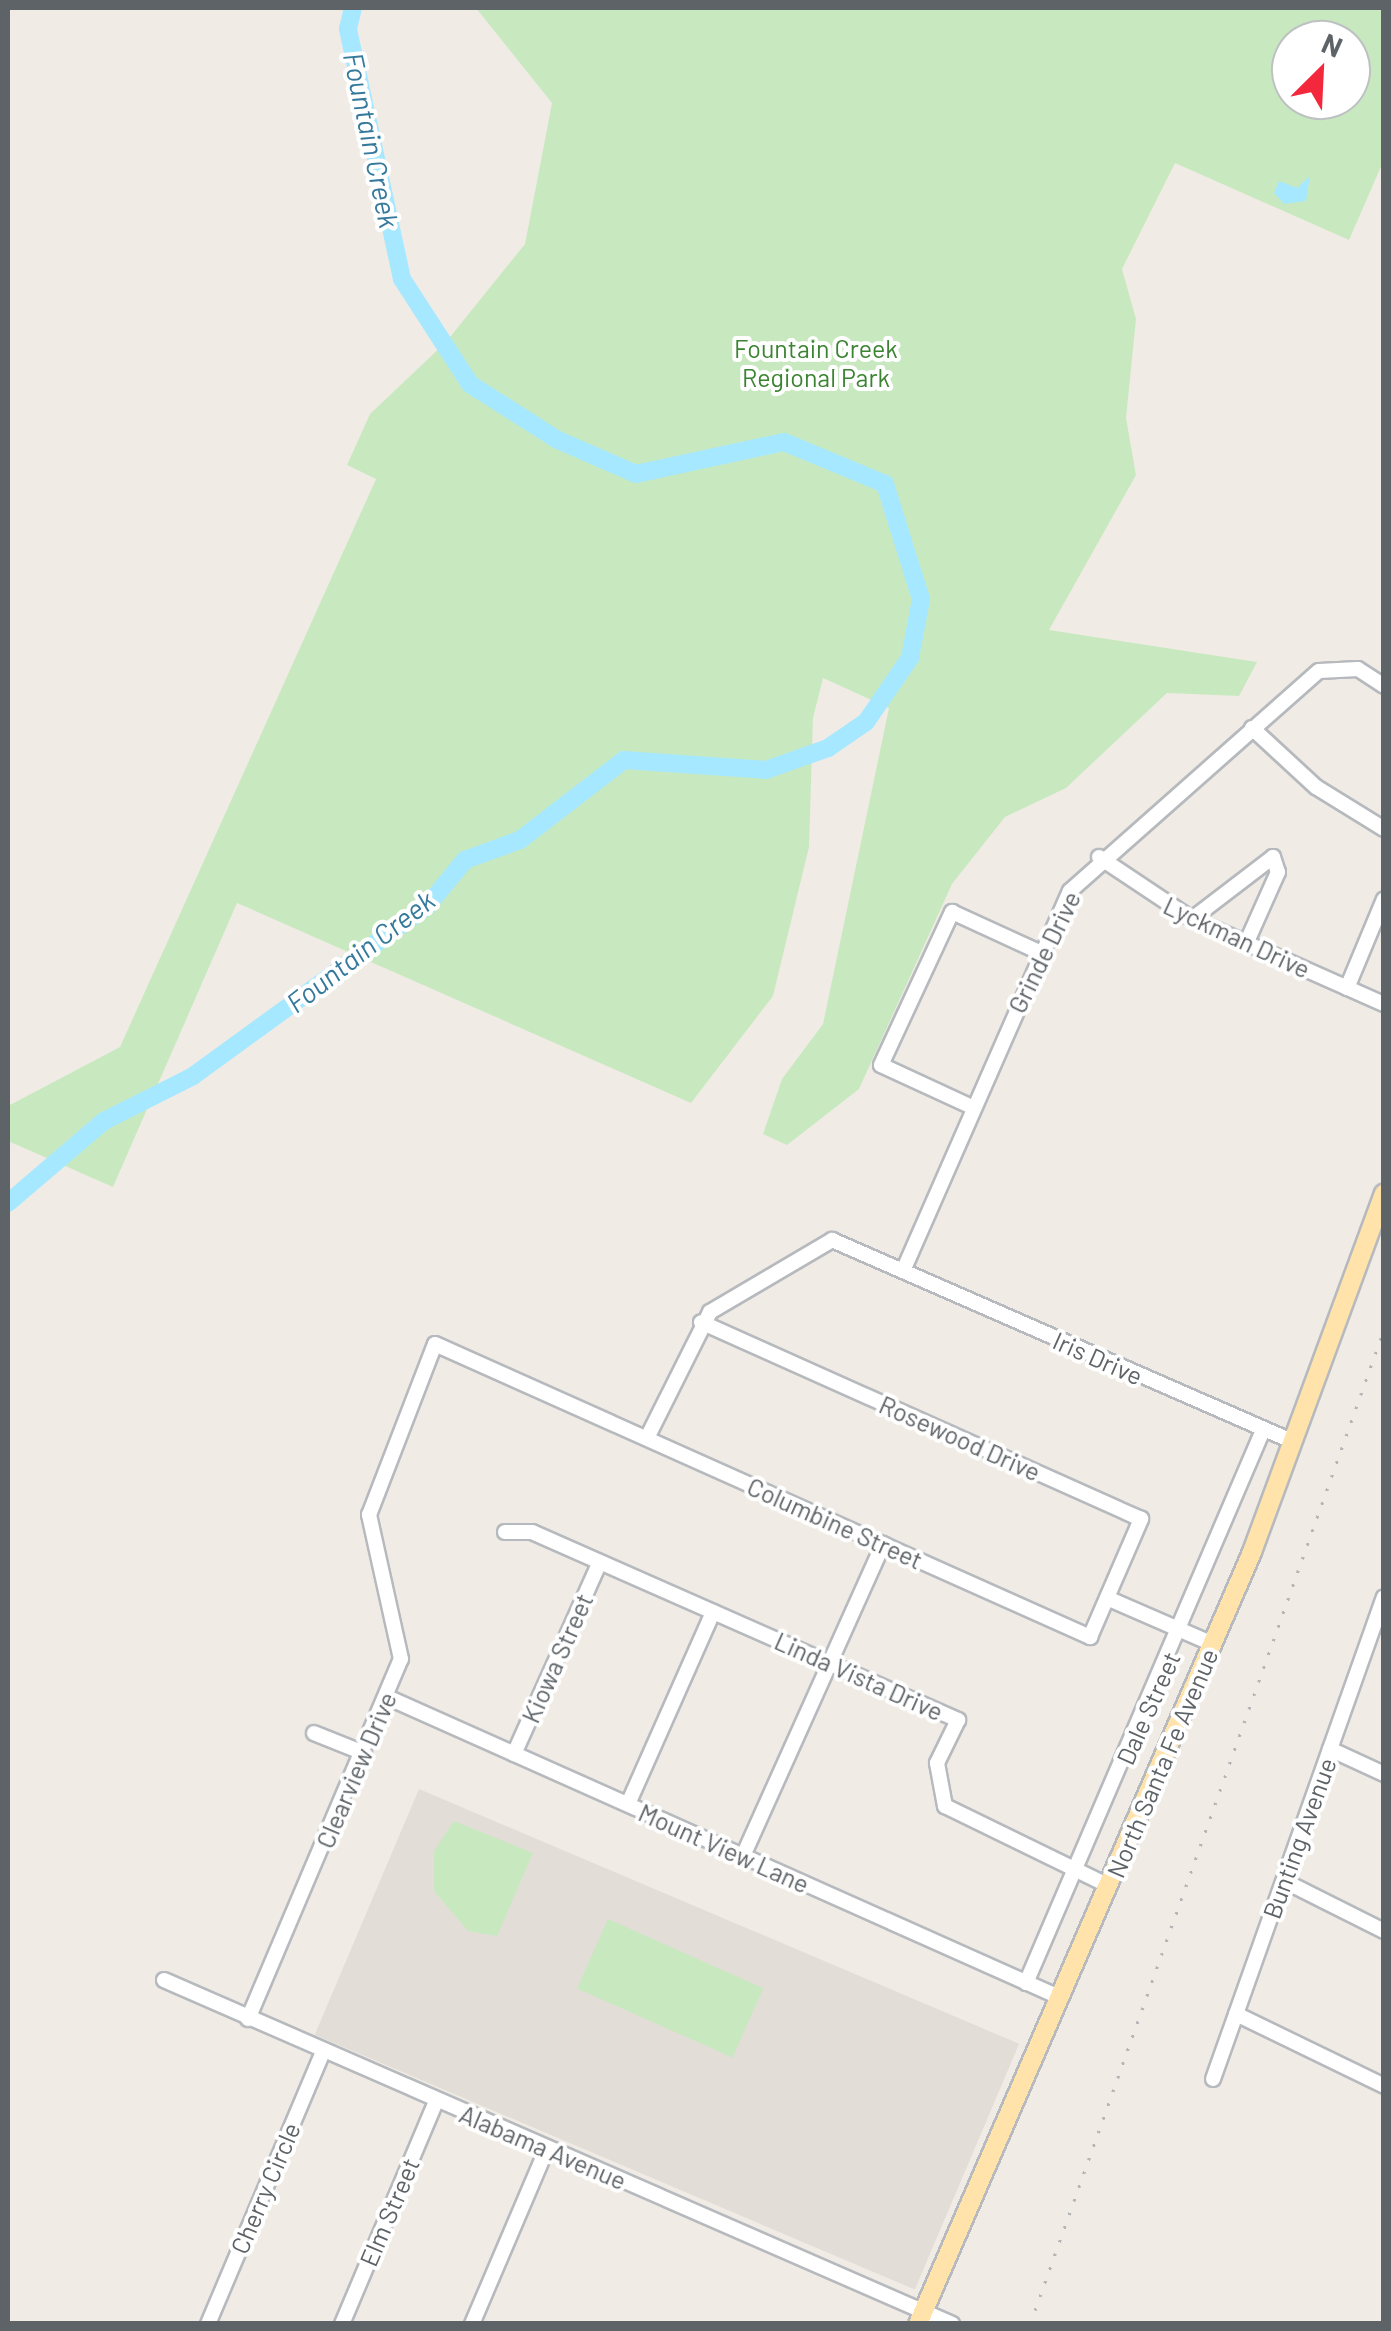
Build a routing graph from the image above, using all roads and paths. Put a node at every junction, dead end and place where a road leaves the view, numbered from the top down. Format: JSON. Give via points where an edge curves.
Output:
{"nodes":[{"id":1,"x":1384,"y":686,"type":"edge"},
{"id":2,"x":1252,"y":728,"type":"junction"},
{"id":3,"x":1384,"y":828,"type":"edge"},
{"id":4,"x":1099,"y":857,"type":"junction"},
{"id":5,"x":1384,"y":899,"type":"edge"},
{"id":6,"x":1192,"y":919,"type":"junction"},
{"id":7,"x":1246,"y":944,"type":"junction"},
{"id":8,"x":1041,"y":953,"type":"junction"},
{"id":9,"x":1347,"y":988,"type":"junction"},
{"id":10,"x":1384,"y":1004,"type":"edge"},
{"id":11,"x":972,"y":1106,"type":"junction"},
{"id":12,"x":1384,"y":1194,"type":"edge"},
{"id":13,"x":903,"y":1272,"type":"junction"},
{"id":14,"x":701,"y":1322,"type":"junction"},
{"id":15,"x":436,"y":1344,"type":"joint"},
{"id":16,"x":1263,"y":1430,"type":"junction"},
{"id":17,"x":647,"y":1438,"type":"junction"},
{"id":18,"x":1294,"y":1442,"type":"junction"},
{"id":19,"x":505,"y":1532,"type":"dead end"},
{"id":20,"x":883,"y":1544,"type":"junction"},
{"id":21,"x":600,"y":1562,"type":"junction"},
{"id":22,"x":1384,"y":1597,"type":"edge"},
{"id":23,"x":1108,"y":1598,"type":"junction"},
{"id":24,"x":714,"y":1612,"type":"junction"},
{"id":25,"x":1378,"y":1628,"type":"edge"},
{"id":26,"x":1182,"y":1631,"type":"junction"},
{"id":27,"x":1213,"y":1644,"type":"junction"},
{"id":28,"x":830,"y":1663,"type":"junction"},
{"id":29,"x":389,"y":1698,"type":"junction"},
{"id":30,"x":314,"y":1733,"type":"dead end"},
{"id":31,"x":1330,"y":1749,"type":"junction"},
{"id":32,"x":364,"y":1753,"type":"junction"},
{"id":33,"x":514,"y":1754,"type":"junction"},
{"id":34,"x":1384,"y":1774,"type":"edge"},
{"id":35,"x":628,"y":1804,"type":"junction"},
{"id":36,"x":744,"y":1856,"type":"junction"},
{"id":37,"x":1076,"y":1872,"type":"junction"},
{"id":38,"x":1284,"y":1881,"type":"junction"},
{"id":39,"x":1109,"y":1886,"type":"junction"},
{"id":40,"x":1384,"y":1931,"type":"edge"},
{"id":41,"x":164,"y":1980,"type":"dead end"},
{"id":42,"x":1026,"y":1983,"type":"junction"},
{"id":43,"x":1059,"y":1998,"type":"junction"},
{"id":44,"x":1236,"y":2014,"type":"junction"},
{"id":45,"x":248,"y":2019,"type":"junction"},
{"id":46,"x":322,"y":2052,"type":"junction"},
{"id":47,"x":1214,"y":2078,"type":"dead end"},
{"id":48,"x":1384,"y":2086,"type":"edge"},
{"id":49,"x":436,"y":2101,"type":"junction"},
{"id":50,"x":548,"y":2148,"type":"junction"},
{"id":51,"x":921,"y":2318,"type":"edge"},
{"id":52,"x":208,"y":2324,"type":"edge"},
{"id":53,"x":342,"y":2324,"type":"edge"},
{"id":54,"x":472,"y":2324,"type":"edge"},
{"id":55,"x":952,"y":2324,"type":"edge"}],
"edges":[{"from":1,"to":2,"type":"street","name":"Grinde Drive","via":[[1358,669],[1328,668]]},
{"from":2,"to":3,"type":"street","via":[[1316,787]]},
{"from":2,"to":4,"type":"street","name":"Grinde Drive"},
{"from":4,"to":6,"type":"street","name":"Lyckman Drive"},
{"from":4,"to":8,"type":"street","name":"Grinde Drive","via":[[1070,891]]},
{"from":5,"to":9,"type":"street"},
{"from":6,"to":7,"type":"street","name":"Lyckman Drive"},
{"from":6,"to":7,"type":"street","via":[[1273,857],[1278,872]]},
{"from":7,"to":9,"type":"street","name":"Lyckman Drive"},
{"from":8,"to":11,"type":"street","name":"Grinde Drive"},
{"from":8,"to":11,"type":"street","via":[[952,912],[880,1065]]},
{"from":9,"to":10,"type":"street","name":"Lyckman Drive"},
{"from":11,"to":13,"type":"street","name":"Grinde Drive"},
{"from":12,"to":18,"type":"main road","name":"North Santa Fe Avenue"},
{"from":13,"to":14,"type":"street","via":[[832,1240]]},
{"from":13,"to":16,"type":"street","name":"Iris Drive"},
{"from":14,"to":17,"type":"street"},
{"from":14,"to":23,"type":"street","name":"Rosewood Drive","via":[[1141,1520]]},
{"from":15,"to":17,"type":"street","name":"Columbine Street"},
{"from":15,"to":29,"type":"street","name":"Clearview Drive","via":[[369,1516],[399,1642]]},
{"from":16,"to":18,"type":"street","name":"Iris Drive"},
{"from":16,"to":26,"type":"street","name":"Dale Street"},
{"from":17,"to":20,"type":"street","name":"Columbine Street"},
{"from":18,"to":27,"type":"main road","name":"North Santa Fe Avenue"},
{"from":19,"to":21,"type":"street","name":"Linda Vista Drive","via":[[532,1532]]},
{"from":20,"to":23,"type":"street","name":"Columbine Street","via":[[1090,1637]]},
{"from":20,"to":28,"type":"street"},
{"from":21,"to":24,"type":"street","name":"Linda Vista Drive"},
{"from":21,"to":33,"type":"street","name":"Kiowa Street"},
{"from":22,"to":25,"type":"street","name":"Bunting Avenue"},
{"from":23,"to":26,"type":"street"},
{"from":24,"to":28,"type":"street","name":"Linda Vista Drive"},
{"from":24,"to":35,"type":"street"},
{"from":25,"to":31,"type":"street","name":"Bunting Avenue"},
{"from":26,"to":27,"type":"street"},
{"from":26,"to":37,"type":"street","name":"Dale Street"},
{"from":27,"to":39,"type":"main road","name":"North Santa Fe Avenue"},
{"from":28,"to":36,"type":"street"},
{"from":28,"to":37,"type":"street","name":"Linda Vista Drive","via":[[958,1720],[937,1763],[945,1806]]},
{"from":29,"to":32,"type":"street","name":"Clearview Drive"},
{"from":29,"to":33,"type":"street","name":"Mount View Lane"},
{"from":30,"to":32,"type":"street"},
{"from":31,"to":34,"type":"street"},
{"from":31,"to":38,"type":"street","name":"Bunting Avenue"},
{"from":32,"to":45,"type":"street","name":"Clearview Drive"},
{"from":33,"to":35,"type":"street","name":"Mount View Lane"},
{"from":35,"to":36,"type":"street","name":"Mount View Lane"},
{"from":36,"to":42,"type":"street","name":"Mount View Lane"},
{"from":37,"to":39,"type":"street","name":"Linda Vista Drive"},
{"from":37,"to":42,"type":"street","name":"Dale Street"},
{"from":38,"to":40,"type":"street"},
{"from":38,"to":44,"type":"street","name":"Bunting Avenue"},
{"from":39,"to":43,"type":"main road","name":"North Santa Fe Avenue"},
{"from":41,"to":45,"type":"street","name":"Alabama Avenue"},
{"from":42,"to":43,"type":"street","name":"Mount View Lane"},
{"from":43,"to":51,"type":"main road","name":"North Santa Fe Avenue"},
{"from":44,"to":47,"type":"street","name":"Bunting Avenue"},
{"from":44,"to":48,"type":"street"},
{"from":45,"to":46,"type":"street","name":"Alabama Avenue"},
{"from":46,"to":49,"type":"street","name":"Alabama Avenue"},
{"from":46,"to":52,"type":"street","name":"Cherry Circle"},
{"from":49,"to":50,"type":"street","name":"Alabama Avenue"},
{"from":49,"to":53,"type":"street","name":"Elm Street"},
{"from":50,"to":51,"type":"street","name":"Alabama Avenue"},
{"from":50,"to":54,"type":"street"},
{"from":51,"to":55,"type":"street","name":"Alabama Avenue"}]}
